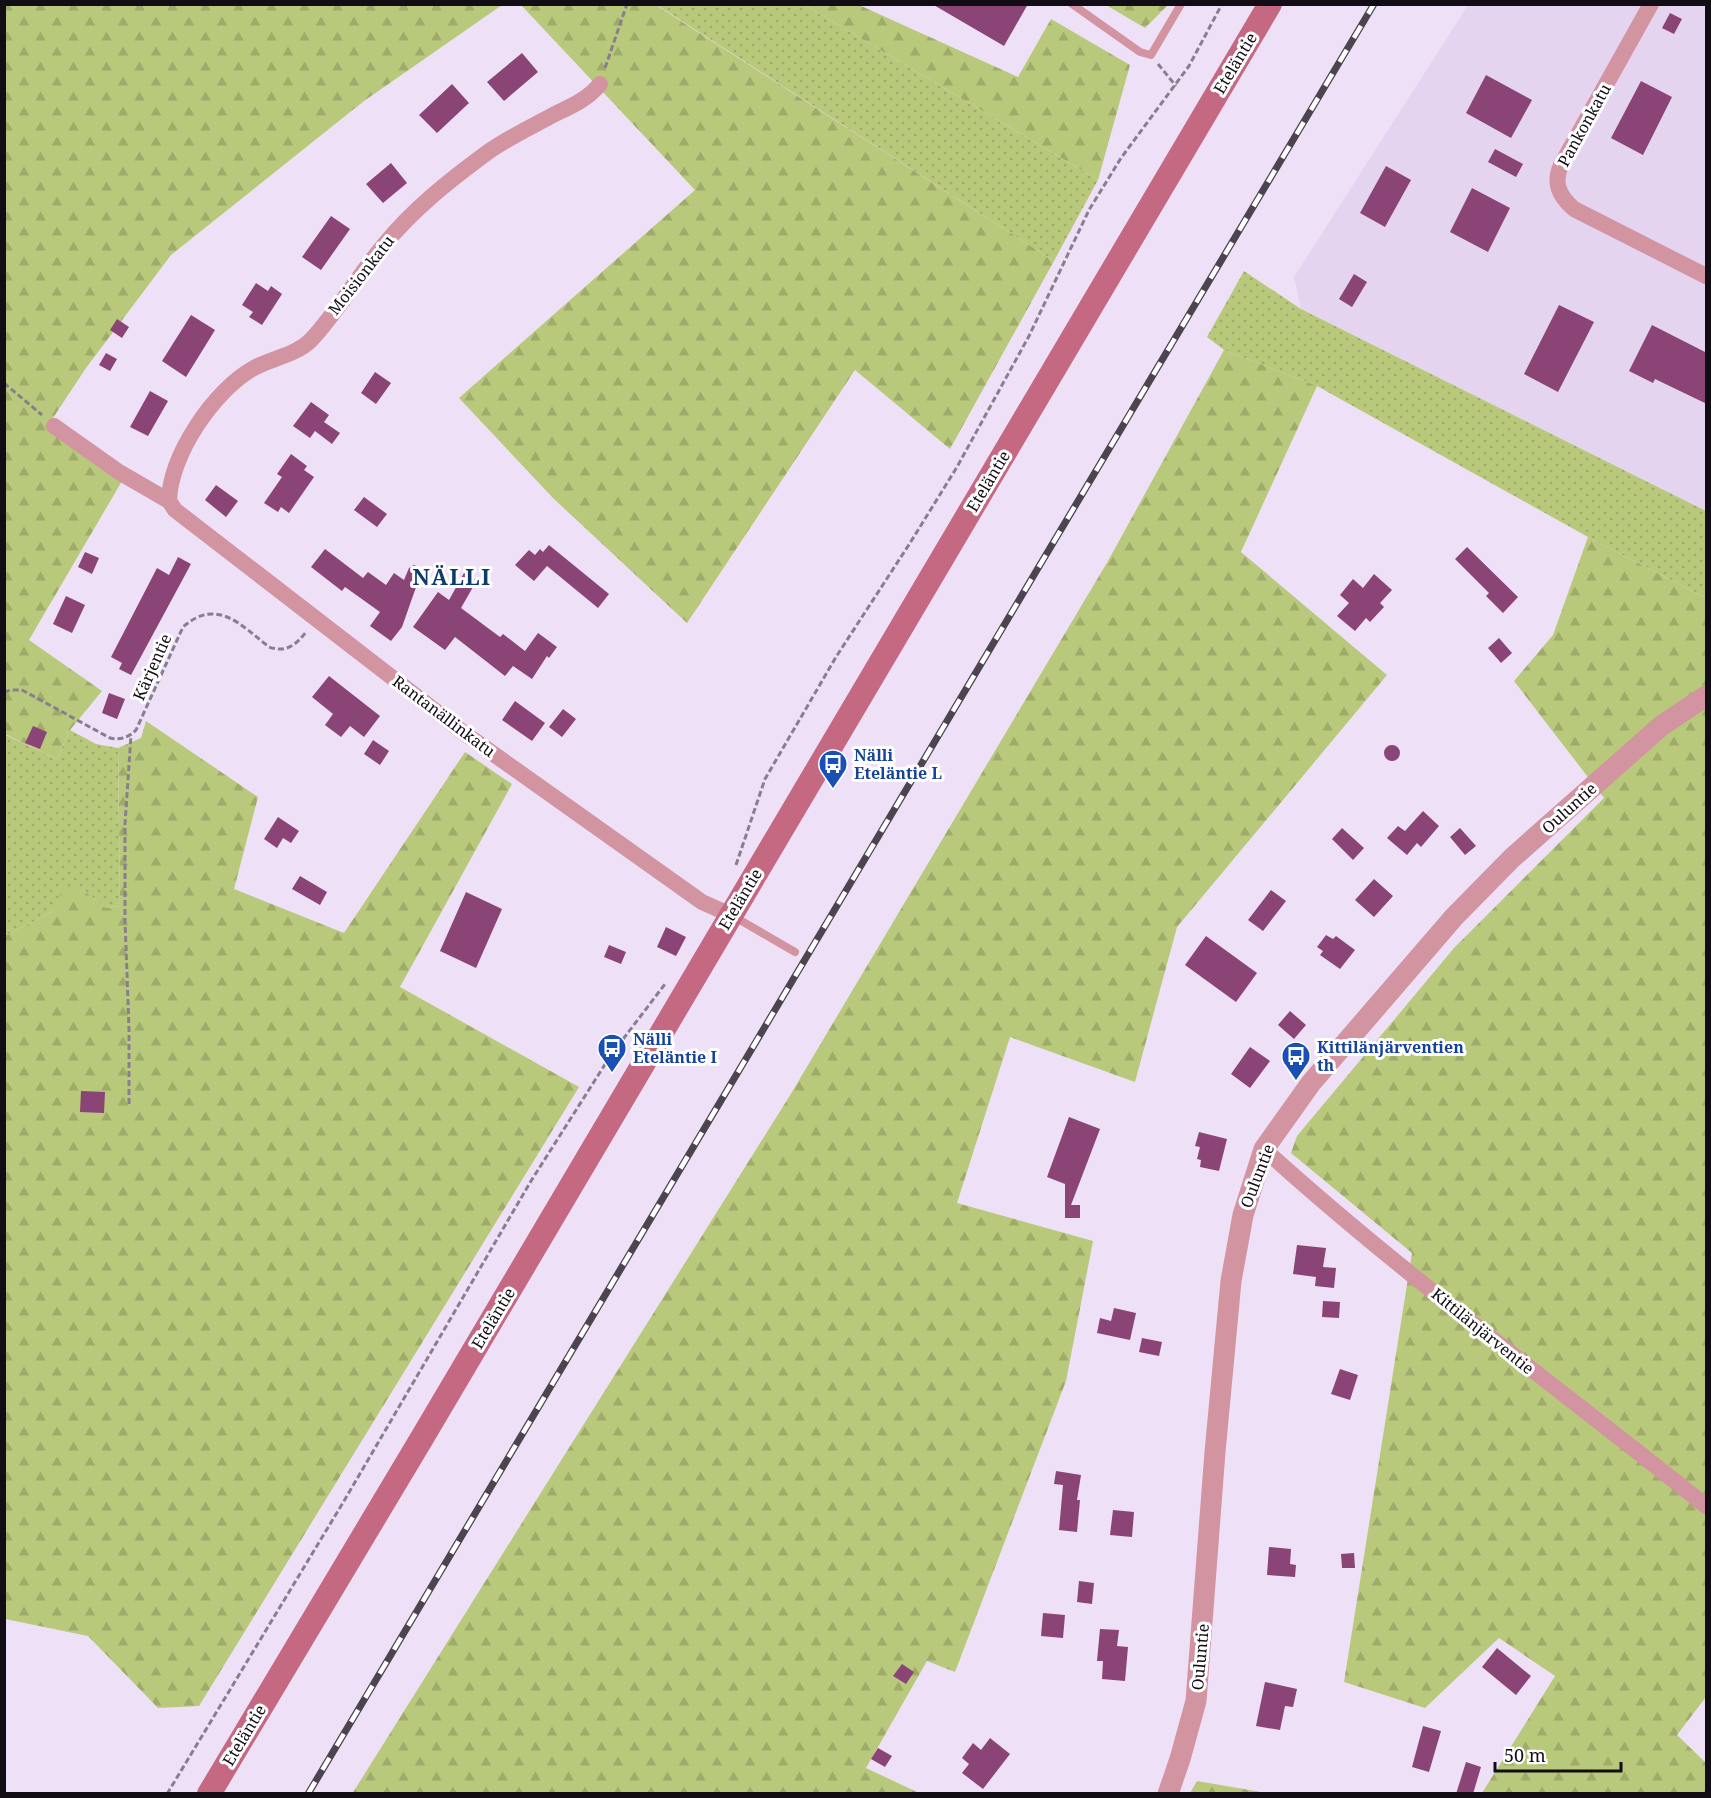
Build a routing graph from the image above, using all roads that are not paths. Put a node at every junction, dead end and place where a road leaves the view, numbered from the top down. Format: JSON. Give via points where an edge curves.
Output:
{"nodes":[{"id":1,"x":1072,"y":4,"type":"edge"},
{"id":2,"x":1181,"y":4,"type":"edge"},
{"id":3,"x":1270,"y":4,"type":"edge"},
{"id":4,"x":1651,"y":4,"type":"edge"},
{"id":5,"x":600,"y":84,"type":"road end"},
{"id":6,"x":1707,"y":276,"type":"edge"},
{"id":7,"x":54,"y":426,"type":"road end"},
{"id":8,"x":169,"y":501,"type":"junction"},
{"id":9,"x":1707,"y":696,"type":"edge"},
{"id":10,"x":731,"y":915,"type":"junction"},
{"id":11,"x":795,"y":952,"type":"dead end"},
{"id":12,"x":1264,"y":1149,"type":"junction"},
{"id":13,"x":1707,"y":1506,"type":"edge"},
{"id":14,"x":209,"y":1794,"type":"edge"},
{"id":15,"x":1168,"y":1794,"type":"edge"}],
"edges":[{"from":1,"to":2,"type":"lane","via":[[1140,52],[1151,55]]},
{"from":3,"to":10,"type":"main road","name":"Eteläntie"},
{"from":4,"to":6,"type":"street","name":"Pankonkatu","via":[[1561,165],[1558,187],[1574,209]]},
{"from":5,"to":8,"type":"street","name":"Moisionkatu","via":[[580,102],[514,135],[420,205],[381,247],[308,342],[255,367],[231,384],[184,448],[171,482]]},
{"from":7,"to":8,"type":"street","name":"Rantanällinkatu","via":[[119,472]]},
{"from":8,"to":10,"type":"street","name":"Rantanällinkatu","via":[[175,510],[464,733],[702,902]]},
{"from":9,"to":12,"type":"street","name":"Ouluntie","via":[[1661,726],[1512,858],[1454,917],[1311,1083]]},
{"from":10,"to":11,"type":"lane"},
{"from":10,"to":14,"type":"main road","name":"Eteläntie"},
{"from":12,"to":13,"type":"street","name":"Kittilänjärventie","via":[[1497,1344]]},
{"from":12,"to":15,"type":"street","name":"Ouluntie","via":[[1243,1215],[1231,1281],[1196,1701]]}]}
